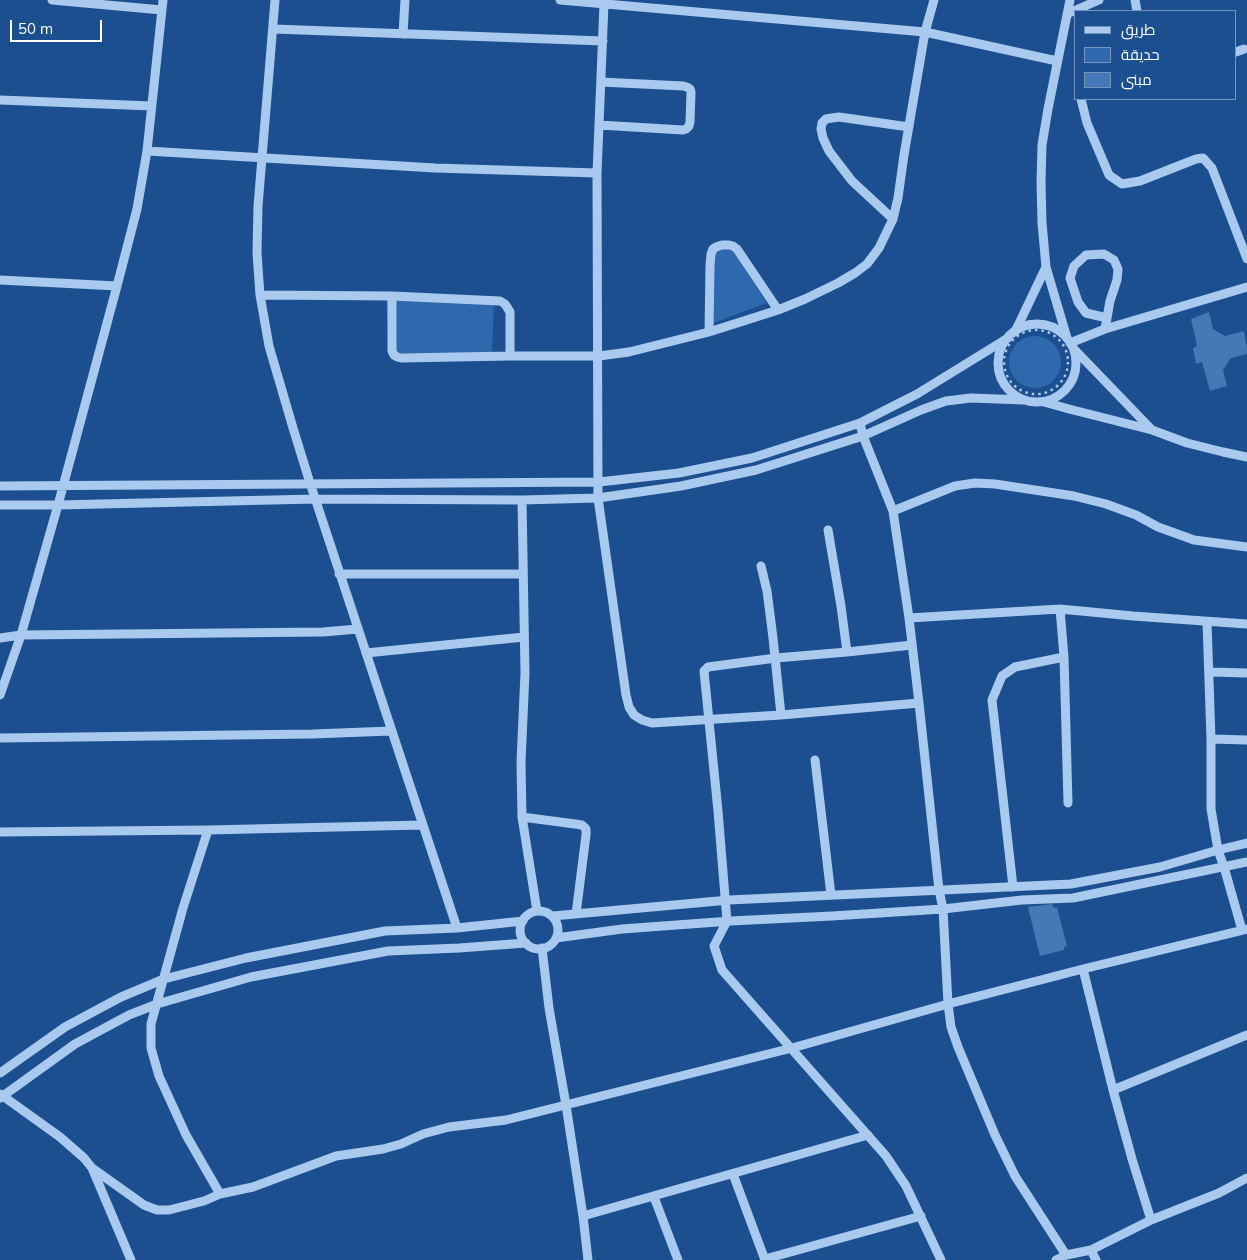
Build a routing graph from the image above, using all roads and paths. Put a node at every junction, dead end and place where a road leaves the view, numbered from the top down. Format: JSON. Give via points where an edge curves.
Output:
{"nodes":[{"id":1,"x":52,"y":0,"type":"edge"},
{"id":2,"x":163,"y":0,"type":"edge"},
{"id":3,"x":275,"y":0,"type":"edge"},
{"id":4,"x":405,"y":0,"type":"edge"},
{"id":5,"x":560,"y":0,"type":"edge"},
{"id":6,"x":934,"y":0,"type":"edge"},
{"id":7,"x":1070,"y":0,"type":"edge"},
{"id":8,"x":1099,"y":0,"type":"edge"},
{"id":9,"x":604,"y":4,"type":"junction"},
{"id":10,"x":162,"y":10,"type":"junction"},
{"id":11,"x":1076,"y":10,"type":"edge"},
{"id":12,"x":1074,"y":11,"type":"edge"},
{"id":13,"x":1067,"y":14,"type":"junction"},
{"id":14,"x":273,"y":29,"type":"junction"},
{"id":15,"x":925,"y":32,"type":"junction"},
{"id":16,"x":403,"y":34,"type":"junction"},
{"id":17,"x":603,"y":41,"type":"junction"},
{"id":18,"x":1057,"y":61,"type":"junction"},
{"id":19,"x":601,"y":82,"type":"junction"},
{"id":20,"x":0,"y":100,"type":"edge"},
{"id":21,"x":1081,"y":100,"type":"edge"},
{"id":22,"x":152,"y":106,"type":"junction"},
{"id":23,"x":599,"y":125,"type":"junction"},
{"id":24,"x":909,"y":127,"type":"junction"},
{"id":25,"x":147,"y":151,"type":"junction"},
{"id":26,"x":261,"y":158,"type":"junction"},
{"id":27,"x":597,"y":173,"type":"junction"},
{"id":28,"x":892,"y":220,"type":"junction"},
{"id":29,"x":1247,"y":259,"type":"edge"},
{"id":30,"x":1046,"y":267,"type":"junction"},
{"id":31,"x":0,"y":280,"type":"edge"},
{"id":32,"x":118,"y":286,"type":"junction"},
{"id":33,"x":1247,"y":287,"type":"edge"},
{"id":34,"x":260,"y":294,"type":"junction"},
{"id":35,"x":392,"y":296,"type":"junction"},
{"id":36,"x":778,"y":310,"type":"junction"},
{"id":37,"x":1107,"y":318,"type":"junction"},
{"id":38,"x":1105,"y":329,"type":"junction"},
{"id":39,"x":709,"y":332,"type":"junction"},
{"id":40,"x":1011,"y":335,"type":"junction"},
{"id":41,"x":1070,"y":343,"type":"junction"},
{"id":42,"x":510,"y":356,"type":"junction"},
{"id":43,"x":598,"y":356,"type":"junction"},
{"id":44,"x":1064,"y":378,"type":"joint"},
{"id":45,"x":1024,"y":400,"type":"junction"},
{"id":46,"x":1044,"y":402,"type":"junction"},
{"id":47,"x":860,"y":423,"type":"junction"},
{"id":48,"x":1152,"y":430,"type":"junction"},
{"id":49,"x":863,"y":436,"type":"junction"},
{"id":50,"x":1247,"y":457,"type":"edge"},
{"id":51,"x":598,"y":482,"type":"junction"},
{"id":52,"x":310,"y":483,"type":"junction"},
{"id":53,"x":0,"y":486,"type":"edge"},
{"id":54,"x":63,"y":486,"type":"junction"},
{"id":55,"x":598,"y":498,"type":"junction"},
{"id":56,"x":315,"y":499,"type":"junction"},
{"id":57,"x":522,"y":500,"type":"junction"},
{"id":58,"x":0,"y":505,"type":"edge"},
{"id":59,"x":58,"y":505,"type":"junction"},
{"id":60,"x":893,"y":511,"type":"junction"},
{"id":61,"x":828,"y":530,"type":"dead end"},
{"id":62,"x":1247,"y":547,"type":"edge"},
{"id":63,"x":761,"y":566,"type":"dead end"},
{"id":64,"x":339,"y":574,"type":"junction"},
{"id":65,"x":523,"y":574,"type":"junction"},
{"id":66,"x":1060,"y":609,"type":"junction"},
{"id":67,"x":909,"y":618,"type":"junction"},
{"id":68,"x":1207,"y":622,"type":"junction"},
{"id":69,"x":1247,"y":624,"type":"edge"},
{"id":70,"x":358,"y":629,"type":"junction"},
{"id":71,"x":21,"y":636,"type":"junction"},
{"id":72,"x":524,"y":637,"type":"junction"},
{"id":73,"x":0,"y":638,"type":"edge"},
{"id":74,"x":912,"y":645,"type":"junction"},
{"id":75,"x":848,"y":652,"type":"junction"},
{"id":76,"x":366,"y":653,"type":"junction"},
{"id":77,"x":1064,"y":657,"type":"junction"},
{"id":78,"x":776,"y":658,"type":"junction"},
{"id":79,"x":1210,"y":672,"type":"junction"},
{"id":80,"x":1247,"y":674,"type":"edge"},
{"id":81,"x":0,"y":695,"type":"edge"},
{"id":82,"x":920,"y":703,"type":"junction"},
{"id":83,"x":781,"y":715,"type":"junction"},
{"id":84,"x":709,"y":720,"type":"junction"},
{"id":85,"x":391,"y":731,"type":"junction"},
{"id":86,"x":0,"y":738,"type":"edge"},
{"id":87,"x":1211,"y":740,"type":"junction"},
{"id":88,"x":1247,"y":740,"type":"edge"},
{"id":89,"x":815,"y":760,"type":"dead end"},
{"id":90,"x":1068,"y":803,"type":"dead end"},
{"id":91,"x":522,"y":817,"type":"junction"},
{"id":92,"x":422,"y":824,"type":"junction"},
{"id":93,"x":208,"y":830,"type":"junction"},
{"id":94,"x":0,"y":832,"type":"edge"},
{"id":95,"x":1247,"y":842,"type":"edge"},
{"id":96,"x":1218,"y":850,"type":"junction"},
{"id":97,"x":1247,"y":862,"type":"edge"},
{"id":98,"x":1224,"y":867,"type":"junction"},
{"id":99,"x":1013,"y":887,"type":"junction"},
{"id":100,"x":939,"y":890,"type":"junction"},
{"id":101,"x":831,"y":895,"type":"junction"},
{"id":102,"x":725,"y":900,"type":"junction"},
{"id":103,"x":943,"y":909,"type":"junction"},
{"id":104,"x":537,"y":911,"type":"junction"},
{"id":105,"x":576,"y":914,"type":"junction"},
{"id":106,"x":553,"y":916,"type":"junction"},
{"id":107,"x":523,"y":921,"type":"junction"},
{"id":108,"x":727,"y":921,"type":"junction"},
{"id":109,"x":457,"y":928,"type":"junction"},
{"id":110,"x":1244,"y":930,"type":"edge"},
{"id":111,"x":556,"y":938,"type":"junction"},
{"id":112,"x":526,"y":942,"type":"junction"},
{"id":113,"x":542,"y":948,"type":"junction"},
{"id":114,"x":1083,"y":969,"type":"junction"},
{"id":115,"x":164,"y":979,"type":"junction"},
{"id":116,"x":157,"y":1004,"type":"junction"},
{"id":117,"x":948,"y":1004,"type":"junction"},
{"id":118,"x":1247,"y":1035,"type":"edge"},
{"id":119,"x":792,"y":1048,"type":"junction"},
{"id":120,"x":0,"y":1073,"type":"edge"},
{"id":121,"x":1113,"y":1090,"type":"junction"},
{"id":122,"x":1,"y":1096,"type":"edge"},
{"id":123,"x":566,"y":1105,"type":"junction"},
{"id":124,"x":868,"y":1135,"type":"junction"},
{"id":125,"x":92,"y":1168,"type":"junction"},
{"id":126,"x":733,"y":1174,"type":"junction"},
{"id":127,"x":1247,"y":1178,"type":"edge"},
{"id":128,"x":220,"y":1194,"type":"junction"},
{"id":129,"x":654,"y":1196,"type":"junction"},
{"id":130,"x":583,"y":1216,"type":"junction"},
{"id":131,"x":922,"y":1216,"type":"junction"},
{"id":132,"x":1151,"y":1220,"type":"junction"},
{"id":133,"x":1092,"y":1250,"type":"junction"},
{"id":134,"x":1066,"y":1255,"type":"junction"},
{"id":135,"x":131,"y":1260,"type":"edge"},
{"id":136,"x":588,"y":1260,"type":"edge"},
{"id":137,"x":678,"y":1260,"type":"edge"},
{"id":138,"x":765,"y":1260,"type":"edge"},
{"id":139,"x":941,"y":1260,"type":"edge"},
{"id":140,"x":1056,"y":1260,"type":"edge"},
{"id":141,"x":1096,"y":1260,"type":"edge"}],
"edges":[{"from":1,"to":10,"type":"street"},
{"from":2,"to":10,"type":"street"},
{"from":3,"to":14,"type":"street"},
{"from":4,"to":16,"type":"street"},
{"from":5,"to":9,"type":"street"},
{"from":6,"to":15,"type":"street"},
{"from":7,"to":13,"type":"street"},
{"from":8,"to":11,"type":"street"},
{"from":9,"to":15,"type":"street"},
{"from":9,"to":17,"type":"street"},
{"from":10,"to":22,"type":"street"},
{"from":12,"to":13,"type":"street"},
{"from":13,"to":18,"type":"street"},
{"from":14,"to":16,"type":"street"},
{"from":14,"to":26,"type":"street"},
{"from":15,"to":18,"type":"street"},
{"from":15,"to":24,"type":"street"},
{"from":16,"to":17,"type":"street"},
{"from":17,"to":19,"type":"street"},
{"from":18,"to":30,"type":"street","via":[[1042,145],[1042,223]]},
{"from":19,"to":23,"type":"street"},
{"from":19,"to":23,"type":"street","via":[[687,87],[691,92],[690,122],[683,130]]},
{"from":20,"to":22,"type":"street"},
{"from":21,"to":29,"type":"street","via":[[1087,123],[1109,175],[1122,184],[1204,158],[1212,168]]},
{"from":22,"to":25,"type":"street"},
{"from":23,"to":27,"type":"street"},
{"from":24,"to":28,"type":"street"},
{"from":24,"to":28,"type":"street","via":[[839,117],[822,123],[823,138],[829,151],[852,181]]},
{"from":25,"to":26,"type":"street"},
{"from":25,"to":32,"type":"street"},
{"from":26,"to":27,"type":"street"},
{"from":26,"to":34,"type":"street","via":[[257,253]]},
{"from":27,"to":43,"type":"street"},
{"from":28,"to":36,"type":"street","via":[[879,248],[867,264],[838,283]]},
{"from":30,"to":40,"type":"street"},
{"from":30,"to":41,"type":"street"},
{"from":31,"to":32,"type":"street"},
{"from":32,"to":54,"type":"street"},
{"from":33,"to":38,"type":"street"},
{"from":34,"to":35,"type":"street"},
{"from":34,"to":52,"type":"street","via":[[269,346]]},
{"from":35,"to":42,"type":"street","via":[[500,301],[510,312]]},
{"from":35,"to":42,"type":"street","via":[[392,351],[397,357]]},
{"from":36,"to":39,"type":"street"},
{"from":36,"to":39,"type":"street","via":[[737,250],[733,246],[716,246],[710,266]]},
{"from":37,"to":37,"type":"street","via":[[1118,270],[1114,260],[1104,254],[1086,255],[1074,266],[1070,278],[1075,294],[1086,313]]},
{"from":37,"to":38,"type":"street"},
{"from":38,"to":41,"type":"street"},
{"from":39,"to":43,"type":"street","via":[[629,352]]},
{"from":40,"to":41,"type":"street","via":[[1023,327],[1042,325],[1060,332]]},
{"from":40,"to":45,"type":"street","via":[[1002,347],[998,368],[1007,388]]},
{"from":40,"to":47,"type":"street","via":[[917,394]]},
{"from":41,"to":46,"type":"street","via":[[1076,361],[1075,375],[1068,388]]},
{"from":41,"to":48,"type":"street"},
{"from":42,"to":43,"type":"street"},
{"from":43,"to":51,"type":"street"},
{"from":44,"to":44,"type":"path","via":[[1044,393],[1020,389],[1005,370],[1004,357],[1008,345],[1028,330],[1053,334],[1068,354]]},
{"from":45,"to":46,"type":"street"},
{"from":45,"to":49,"type":"street","via":[[971,398],[946,401]]},
{"from":46,"to":48,"type":"street"},
{"from":47,"to":49,"type":"street"},
{"from":47,"to":51,"type":"street","via":[[752,458],[678,473]]},
{"from":48,"to":50,"type":"street"},
{"from":49,"to":55,"type":"street","via":[[756,470],[681,486]]},
{"from":49,"to":60,"type":"street"},
{"from":51,"to":52,"type":"street"},
{"from":51,"to":55,"type":"street"},
{"from":52,"to":54,"type":"street"},
{"from":52,"to":56,"type":"street"},
{"from":53,"to":54,"type":"street"},
{"from":54,"to":59,"type":"street"},
{"from":55,"to":57,"type":"street"},
{"from":55,"to":84,"type":"street","via":[[629,707],[634,715],[652,723]]},
{"from":56,"to":57,"type":"street"},
{"from":56,"to":59,"type":"street"},
{"from":56,"to":64,"type":"street"},
{"from":57,"to":65,"type":"street"},
{"from":58,"to":59,"type":"street"},
{"from":59,"to":71,"type":"street"},
{"from":60,"to":62,"type":"street","via":[[955,486],[995,484],[1106,504],[1194,540]]},
{"from":60,"to":67,"type":"street"},
{"from":61,"to":75,"type":"street"},
{"from":63,"to":78,"type":"street"},
{"from":64,"to":65,"type":"street"},
{"from":64,"to":70,"type":"street"},
{"from":65,"to":72,"type":"street"},
{"from":66,"to":67,"type":"street"},
{"from":66,"to":68,"type":"street"},
{"from":66,"to":77,"type":"street"},
{"from":67,"to":74,"type":"street"},
{"from":68,"to":69,"type":"street"},
{"from":68,"to":79,"type":"street"},
{"from":70,"to":71,"type":"street"},
{"from":70,"to":76,"type":"street"},
{"from":71,"to":73,"type":"street"},
{"from":71,"to":81,"type":"street"},
{"from":72,"to":76,"type":"street"},
{"from":72,"to":91,"type":"street"},
{"from":74,"to":75,"type":"street"},
{"from":74,"to":82,"type":"street"},
{"from":75,"to":78,"type":"street"},
{"from":76,"to":85,"type":"street"},
{"from":77,"to":90,"type":"street"},
{"from":77,"to":99,"type":"street","via":[[1015,667],[1002,676],[992,700]]},
{"from":78,"to":83,"type":"street"},
{"from":78,"to":84,"type":"street","via":[[708,667],[704,674]]},
{"from":79,"to":80,"type":"street"},
{"from":79,"to":87,"type":"street"},
{"from":82,"to":83,"type":"street"},
{"from":82,"to":100,"type":"street"},
{"from":83,"to":84,"type":"street"},
{"from":84,"to":102,"type":"street"},
{"from":85,"to":86,"type":"street"},
{"from":85,"to":92,"type":"street"},
{"from":87,"to":88,"type":"street"},
{"from":87,"to":96,"type":"street","via":[[1211,809]]},
{"from":89,"to":101,"type":"street"},
{"from":91,"to":104,"type":"street"},
{"from":91,"to":105,"type":"street","via":[[582,825],[586,829]]},
{"from":92,"to":93,"type":"street"},
{"from":92,"to":109,"type":"street"},
{"from":93,"to":94,"type":"street"},
{"from":93,"to":115,"type":"street"},
{"from":95,"to":96,"type":"street"},
{"from":96,"to":98,"type":"street"},
{"from":96,"to":99,"type":"street","via":[[1160,867],[1071,884]]},
{"from":97,"to":98,"type":"street"},
{"from":98,"to":103,"type":"street","via":[[1073,898]]},
{"from":98,"to":110,"type":"street"},
{"from":99,"to":100,"type":"street"},
{"from":100,"to":101,"type":"street"},
{"from":100,"to":103,"type":"street"},
{"from":101,"to":102,"type":"street"},
{"from":102,"to":105,"type":"street"},
{"from":102,"to":108,"type":"street"},
{"from":103,"to":108,"type":"street"},
{"from":103,"to":117,"type":"street"},
{"from":104,"to":106,"type":"street"},
{"from":104,"to":107,"type":"street"},
{"from":105,"to":106,"type":"street"},
{"from":106,"to":111,"type":"street","via":[[558,927]]},
{"from":107,"to":109,"type":"street"},
{"from":107,"to":112,"type":"street","via":[[521,932]]},
{"from":108,"to":111,"type":"street"},
{"from":108,"to":119,"type":"street","via":[[714,946],[722,970]]},
{"from":109,"to":115,"type":"street","via":[[385,931],[246,958]]},
{"from":110,"to":114,"type":"street"},
{"from":111,"to":113,"type":"street"},
{"from":112,"to":113,"type":"street"},
{"from":112,"to":116,"type":"street","via":[[388,951],[251,977]]},
{"from":113,"to":123,"type":"street"},
{"from":114,"to":117,"type":"street"},
{"from":114,"to":121,"type":"street"},
{"from":115,"to":116,"type":"street"},
{"from":115,"to":120,"type":"street","via":[[121,996],[65,1027]]},
{"from":116,"to":122,"type":"street","via":[[76,1044]]},
{"from":116,"to":128,"type":"street","via":[[151,1024],[151,1048],[159,1076],[186,1134]]},
{"from":117,"to":119,"type":"street"},
{"from":117,"to":134,"type":"street","via":[[958,1047],[994,1135],[1015,1176]]},
{"from":118,"to":121,"type":"street"},
{"from":119,"to":123,"type":"street"},
{"from":119,"to":124,"type":"street"},
{"from":121,"to":132,"type":"street"},
{"from":122,"to":125,"type":"street","via":[[60,1137]]},
{"from":123,"to":128,"type":"street","via":[[506,1120],[449,1127],[383,1149],[336,1156],[253,1187]]},
{"from":123,"to":130,"type":"street"},
{"from":124,"to":126,"type":"street"},
{"from":124,"to":131,"type":"street","via":[[886,1156]]},
{"from":125,"to":128,"type":"street","via":[[157,1210],[197,1203]]},
{"from":125,"to":135,"type":"street"},
{"from":126,"to":129,"type":"street"},
{"from":126,"to":138,"type":"street"},
{"from":127,"to":132,"type":"street","via":[[1219,1193]]},
{"from":129,"to":130,"type":"street"},
{"from":129,"to":137,"type":"street"},
{"from":130,"to":136,"type":"street"},
{"from":131,"to":138,"type":"street"},
{"from":131,"to":139,"type":"street"},
{"from":132,"to":133,"type":"street"},
{"from":133,"to":134,"type":"street"},
{"from":133,"to":141,"type":"street"},
{"from":134,"to":140,"type":"street"}]}
